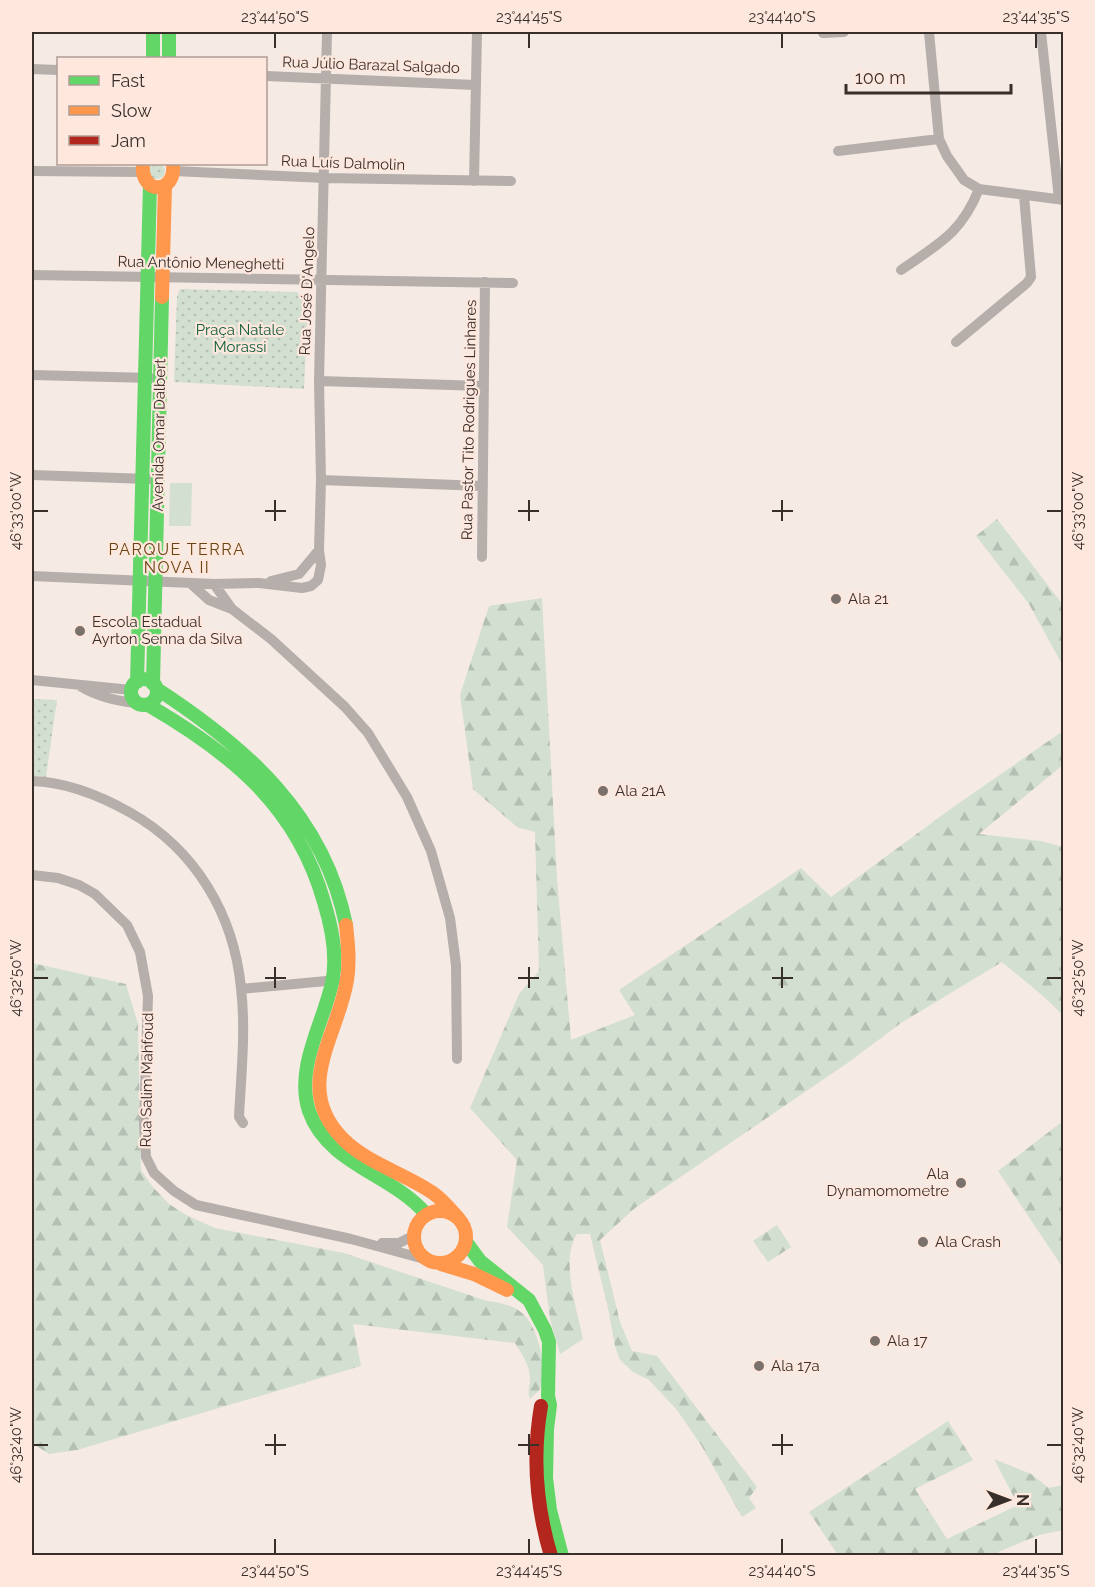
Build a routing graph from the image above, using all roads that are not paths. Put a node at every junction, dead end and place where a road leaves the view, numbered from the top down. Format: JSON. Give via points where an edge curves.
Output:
{"nodes":[{"id":1,"x":153,"y":32,"type":"edge"},
{"id":2,"x":169,"y":32,"type":"edge"},
{"id":3,"x":327,"y":32,"type":"edge"},
{"id":4,"x":477,"y":32,"type":"edge"},
{"id":5,"x":844,"y":32,"type":"edge"},
{"id":6,"x":929,"y":32,"type":"edge"},
{"id":7,"x":1041,"y":32,"type":"edge"},
{"id":8,"x":823,"y":33,"type":"dead end"},
{"id":9,"x":153,"y":57,"type":"edge"},
{"id":10,"x":169,"y":57,"type":"edge"},
{"id":11,"x":32,"y":69,"type":"edge"},
{"id":12,"x":57,"y":70,"type":"edge"},
{"id":13,"x":267,"y":76,"type":"edge"},
{"id":14,"x":327,"y":80,"type":"junction"},
{"id":15,"x":475,"y":85,"type":"junction"},
{"id":16,"x":939,"y":139,"type":"junction"},
{"id":17,"x":838,"y":151,"type":"dead end"},
{"id":18,"x":174,"y":167,"type":"edge"},
{"id":19,"x":142,"y":168,"type":"edge"},
{"id":20,"x":32,"y":171,"type":"edge"},
{"id":21,"x":325,"y":178,"type":"junction"},
{"id":22,"x":474,"y":181,"type":"junction"},
{"id":23,"x":511,"y":181,"type":"dead end"},
{"id":24,"x":150,"y":185,"type":"junction"},
{"id":25,"x":165,"y":186,"type":"junction"},
{"id":26,"x":979,"y":189,"type":"junction"},
{"id":27,"x":1024,"y":195,"type":"junction"},
{"id":28,"x":1061,"y":199,"type":"edge"},
{"id":29,"x":901,"y":270,"type":"dead end"},
{"id":30,"x":32,"y":276,"type":"edge"},
{"id":31,"x":147,"y":277,"type":"junction"},
{"id":32,"x":163,"y":278,"type":"junction"},
{"id":33,"x":321,"y":281,"type":"junction"},
{"id":34,"x":485,"y":282,"type":"junction"},
{"id":35,"x":513,"y":284,"type":"dead end"},
{"id":36,"x":956,"y":342,"type":"dead end"},
{"id":37,"x":32,"y":375,"type":"edge"},
{"id":38,"x":145,"y":378,"type":"junction"},
{"id":39,"x":161,"y":378,"type":"junction"},
{"id":40,"x":319,"y":381,"type":"junction"},
{"id":41,"x":484,"y":386,"type":"junction"},
{"id":42,"x":32,"y":475,"type":"edge"},
{"id":43,"x":143,"y":478,"type":"junction"},
{"id":44,"x":158,"y":479,"type":"junction"},
{"id":45,"x":321,"y":480,"type":"junction"},
{"id":46,"x":483,"y":486,"type":"junction"},
{"id":47,"x":319,"y":550,"type":"junction"},
{"id":48,"x":482,"y":557,"type":"dead end"},
{"id":49,"x":32,"y":576,"type":"edge"},
{"id":50,"x":140,"y":580,"type":"junction"},
{"id":51,"x":156,"y":581,"type":"junction"},
{"id":52,"x":190,"y":583,"type":"junction"},
{"id":53,"x":259,"y":583,"type":"junction"},
{"id":54,"x":214,"y":584,"type":"junction"},
{"id":55,"x":232,"y":609,"type":"junction"},
{"id":56,"x":32,"y":680,"type":"edge"},
{"id":57,"x":155,"y":686,"type":"junction"},
{"id":58,"x":138,"y":695,"type":"junction"},
{"id":59,"x":32,"y":781,"type":"edge"},
{"id":60,"x":32,"y":875,"type":"edge"},
{"id":61,"x":340,"y":980,"type":"junction"},
{"id":62,"x":242,"y":989,"type":"junction"},
{"id":63,"x":458,"y":1059,"type":"dead end"},
{"id":64,"x":243,"y":1123,"type":"dead end"},
{"id":65,"x":426,"y":1214,"type":"junction"},
{"id":66,"x":459,"y":1220,"type":"junction"},
{"id":67,"x":413,"y":1236,"type":"junction"},
{"id":68,"x":351,"y":1239,"type":"junction"},
{"id":69,"x":465,"y":1242,"type":"junction"},
{"id":70,"x":434,"y":1262,"type":"junction"},
{"id":71,"x":529,"y":1300,"type":"junction"},
{"id":72,"x":548,"y":1396,"type":"junction"},
{"id":73,"x":551,"y":1556,"type":"edge"},
{"id":74,"x":562,"y":1556,"type":"edge"}],
"edges":[{"from":1,"to":9,"type":"street"},
{"from":2,"to":10,"type":"street"},
{"from":3,"to":14,"type":"street","name":"Rua José D'Angelo"},
{"from":4,"to":15,"type":"street"},
{"from":5,"to":8,"type":"street"},
{"from":6,"to":16,"type":"street"},
{"from":7,"to":28,"type":"street"},
{"from":11,"to":12,"type":"street"},
{"from":13,"to":14,"type":"street","name":"Rua Júlio Barazal Salgado"},
{"from":14,"to":15,"type":"street","name":"Rua Júlio Barazal Salgado"},
{"from":14,"to":21,"type":"street","name":"Rua José D'Angelo"},
{"from":15,"to":22,"type":"street"},
{"from":16,"to":17,"type":"street"},
{"from":16,"to":26,"type":"street","via":[[964,180]]},
{"from":18,"to":21,"type":"street","name":"Rua Luís Dalmolin"},
{"from":18,"to":25,"type":"street","via":[[172,180]]},
{"from":19,"to":20,"type":"street"},
{"from":19,"to":24,"type":"street","via":[[144,180]]},
{"from":21,"to":22,"type":"street","name":"Rua Luís Dalmolin"},
{"from":21,"to":33,"type":"street","name":"Rua José D'Angelo"},
{"from":22,"to":23,"type":"street","name":"Rua Luís Dalmolin"},
{"from":24,"to":25,"type":"street"},
{"from":24,"to":31,"type":"street","name":"Avenida Omar Dalbert"},
{"from":25,"to":32,"type":"street","name":"Avenida Omar Dalbert"},
{"from":26,"to":27,"type":"street"},
{"from":26,"to":29,"type":"street","via":[[957,228]]},
{"from":27,"to":28,"type":"street"},
{"from":27,"to":36,"type":"street","via":[[1031,277]]},
{"from":30,"to":31,"type":"street","name":"Rua Antônio Meneghetti"},
{"from":31,"to":32,"type":"street","name":"Rua Antônio Meneghetti"},
{"from":31,"to":38,"type":"street","name":"Avenida Omar Dalbert"},
{"from":32,"to":33,"type":"street","name":"Rua Antônio Meneghetti"},
{"from":32,"to":39,"type":"street","name":"Avenida Omar Dalbert"},
{"from":33,"to":34,"type":"street","name":"Rua Antônio Meneghetti"},
{"from":33,"to":40,"type":"street","name":"Rua José D'Angelo"},
{"from":34,"to":35,"type":"street","name":"Rua Antônio Meneghetti"},
{"from":34,"to":41,"type":"street","name":"Rua Pastor Tito Rodrigues Linhares"},
{"from":37,"to":38,"type":"street"},
{"from":38,"to":39,"type":"street"},
{"from":38,"to":43,"type":"street","name":"Avenida Omar Dalbert"},
{"from":39,"to":44,"type":"street","name":"Avenida Omar Dalbert"},
{"from":40,"to":41,"type":"street"},
{"from":40,"to":45,"type":"street","name":"Rua José D'Angelo"},
{"from":41,"to":46,"type":"street","name":"Rua Pastor Tito Rodrigues Linhares"},
{"from":42,"to":43,"type":"street"},
{"from":43,"to":44,"type":"street"},
{"from":43,"to":50,"type":"street","name":"Avenida Omar Dalbert"},
{"from":44,"to":51,"type":"street","name":"Avenida Omar Dalbert"},
{"from":45,"to":46,"type":"street"},
{"from":45,"to":47,"type":"street","name":"Rua José D'Angelo"},
{"from":46,"to":48,"type":"street","name":"Rua Pastor Tito Rodrigues Linhares"},
{"from":47,"to":53,"type":"street","via":[[299,574]]},
{"from":47,"to":53,"type":"street","name":"Rua José D'Angelo","via":[[320,574],[311,586]]},
{"from":49,"to":50,"type":"street"},
{"from":50,"to":51,"type":"street"},
{"from":50,"to":58,"type":"street","name":"Avenida Omar Dalbert"},
{"from":51,"to":52,"type":"street"},
{"from":51,"to":57,"type":"street","name":"Avenida Omar Dalbert"},
{"from":52,"to":54,"type":"street"},
{"from":52,"to":55,"type":"street","via":[[213,603]]},
{"from":53,"to":54,"type":"street"},
{"from":54,"to":55,"type":"street"},
{"from":55,"to":63,"type":"street","via":[[345,707],[368,734],[406,796],[431,851],[450,918],[456,965]]},
{"from":56,"to":58,"type":"street","via":[[80,686],[119,702]]},
{"from":57,"to":58,"type":"street","via":[[146,680]]},
{"from":57,"to":58,"type":"street","via":[[155,699]]},
{"from":57,"to":61,"type":"street","via":[[236,746],[291,801],[313,836],[335,884],[345,920],[348,936]]},
{"from":58,"to":61,"type":"street","via":[[238,764],[271,798],[297,834],[326,902]]},
{"from":59,"to":62,"type":"street","via":[[75,788],[114,803],[143,820],[190,861],[228,928]]},
{"from":60,"to":68,"type":"street","name":"Rua Salim Mahfoud","via":[[58,878],[95,894],[127,925],[140,951],[148,996],[144,1123],[147,1157],[154,1173],[196,1205]]},
{"from":61,"to":62,"type":"street"},
{"from":61,"to":65,"type":"street","via":[[312,1045],[306,1087],[308,1108],[327,1141],[406,1194]]},
{"from":61,"to":66,"type":"street","via":[[319,1083],[324,1115],[350,1146],[431,1192]]},
{"from":62,"to":64,"type":"street","via":[[239,1117]]},
{"from":65,"to":66,"type":"street","via":[[443,1211]]},
{"from":65,"to":67,"type":"street"},
{"from":66,"to":69,"type":"street","via":[[466,1234]]},
{"from":67,"to":68,"type":"street","name":"Rua Salim Mahfoud","via":[[392,1245]]},
{"from":67,"to":70,"type":"street","via":[[417,1250]]},
{"from":68,"to":70,"type":"street","name":"Rua Salim Mahfoud"},
{"from":69,"to":70,"type":"street","via":[[463,1250],[450,1262]]},
{"from":69,"to":71,"type":"street","via":[[480,1261]]},
{"from":70,"to":71,"type":"street","via":[[474,1274]]},
{"from":71,"to":72,"type":"street","via":[[549,1342]]},
{"from":72,"to":73,"type":"street","via":[[537,1427],[536,1483]]},
{"from":72,"to":74,"type":"street","via":[[546,1478]]}]}
